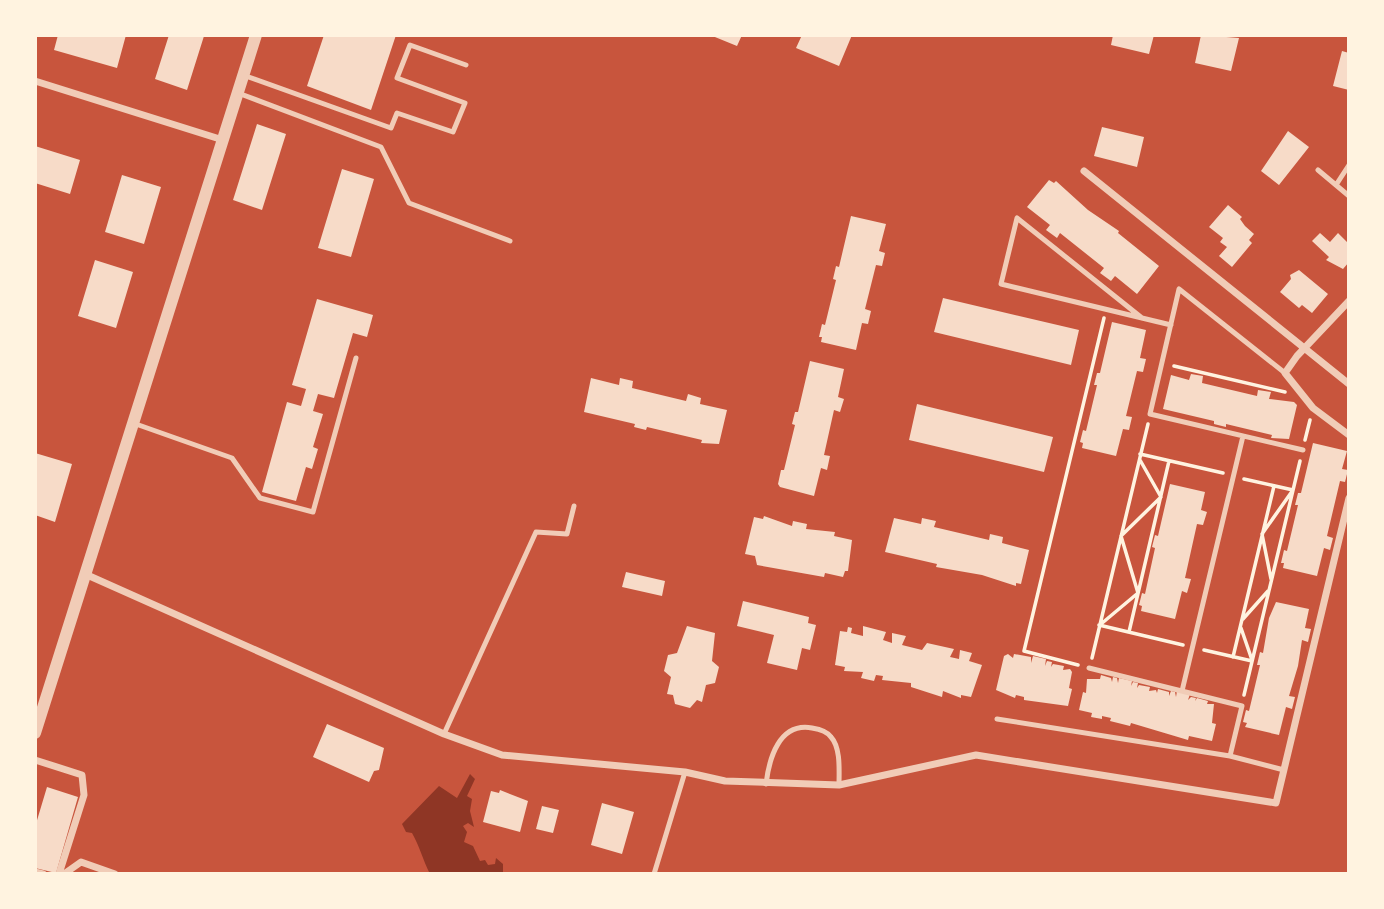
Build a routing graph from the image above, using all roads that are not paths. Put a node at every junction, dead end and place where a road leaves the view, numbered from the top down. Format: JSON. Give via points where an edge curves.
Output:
{"nodes":[{"id":1,"x":256,"y":35,"type":"edge"},
{"id":2,"x":466,"y":65,"type":"dead end"},
{"id":3,"x":243,"y":75,"type":"junction"},
{"id":4,"x":35,"y":81,"type":"edge"},
{"id":5,"x":238,"y":93,"type":"junction"},
{"id":6,"x":223,"y":140,"type":"junction"},
{"id":7,"x":1349,"y":165,"type":"edge"},
{"id":8,"x":1318,"y":170,"type":"dead end"},
{"id":9,"x":1084,"y":171,"type":"dead end"},
{"id":10,"x":1336,"y":185,"type":"junction"},
{"id":11,"x":1349,"y":196,"type":"edge"},
{"id":12,"x":510,"y":241,"type":"dead end"},
{"id":13,"x":1349,"y":301,"type":"edge"},
{"id":14,"x":1142,"y":318,"type":"junction"},
{"id":15,"x":1171,"y":325,"type":"junction"},
{"id":16,"x":1305,"y":349,"type":"junction"},
{"id":17,"x":356,"y":358,"type":"dead end"},
{"id":18,"x":1285,"y":373,"type":"junction"},
{"id":19,"x":1349,"y":384,"type":"edge"},
{"id":20,"x":133,"y":423,"type":"junction"},
{"id":21,"x":1349,"y":435,"type":"edge"},
{"id":22,"x":1243,"y":436,"type":"junction"},
{"id":23,"x":1303,"y":450,"type":"road end"},
{"id":24,"x":1349,"y":498,"type":"edge"},
{"id":25,"x":574,"y":506,"type":"dead end"},
{"id":26,"x":85,"y":574,"type":"junction"},
{"id":27,"x":1090,"y":668,"type":"road end"},
{"id":28,"x":1182,"y":691,"type":"junction"},
{"id":29,"x":998,"y":719,"type":"dead end"},
{"id":30,"x":35,"y":733,"type":"edge"},
{"id":31,"x":444,"y":734,"type":"junction"},
{"id":32,"x":1230,"y":756,"type":"junction"},
{"id":33,"x":35,"y":760,"type":"edge"},
{"id":34,"x":1284,"y":770,"type":"junction"},
{"id":35,"x":685,"y":772,"type":"junction"},
{"id":36,"x":766,"y":784,"type":"junction"},
{"id":37,"x":839,"y":785,"type":"junction"},
{"id":38,"x":35,"y":872,"type":"edge"},
{"id":39,"x":43,"y":874,"type":"edge"},
{"id":40,"x":62,"y":874,"type":"edge"},
{"id":41,"x":115,"y":874,"type":"edge"},
{"id":42,"x":654,"y":874,"type":"edge"}],
"edges":[{"from":1,"to":3,"type":"street"},
{"from":2,"to":3,"type":"lane","via":[[410,45],[397,78],[465,103],[453,132],[397,113],[391,128]]},
{"from":3,"to":5,"type":"street"},
{"from":4,"to":6,"type":"street"},
{"from":5,"to":6,"type":"street"},
{"from":5,"to":12,"type":"lane","via":[[381,147],[409,203]]},
{"from":6,"to":20,"type":"street"},
{"from":7,"to":10,"type":"lane"},
{"from":8,"to":10,"type":"lane"},
{"from":9,"to":16,"type":"street"},
{"from":10,"to":11,"type":"lane"},
{"from":13,"to":16,"type":"street"},
{"from":14,"to":14,"type":"lane","via":[[1017,218],[1001,284]]},
{"from":14,"to":15,"type":"lane"},
{"from":15,"to":18,"type":"lane","via":[[1179,289]]},
{"from":15,"to":22,"type":"lane","via":[[1150,414]]},
{"from":16,"to":18,"type":"street"},
{"from":16,"to":19,"type":"street"},
{"from":17,"to":20,"type":"lane","via":[[313,512],[260,498],[232,458]]},
{"from":18,"to":21,"type":"street","via":[[1312,408]]},
{"from":20,"to":26,"type":"street"},
{"from":22,"to":23,"type":"lane"},
{"from":22,"to":28,"type":"lane"},
{"from":24,"to":34,"type":"street"},
{"from":25,"to":31,"type":"lane","via":[[567,534],[536,532]]},
{"from":26,"to":30,"type":"street"},
{"from":26,"to":31,"type":"street"},
{"from":27,"to":28,"type":"lane"},
{"from":28,"to":32,"type":"lane","via":[[1242,706]]},
{"from":29,"to":32,"type":"lane"},
{"from":31,"to":35,"type":"street","via":[[502,755]]},
{"from":32,"to":34,"type":"lane"},
{"from":33,"to":40,"type":"street","via":[[82,775],[84,795]]},
{"from":34,"to":37,"type":"street","via":[[1276,803],[976,755]]},
{"from":35,"to":36,"type":"street"},
{"from":35,"to":42,"type":"lane"},
{"from":36,"to":37,"type":"street"},
{"from":36,"to":37,"type":"lane","via":[[772,755],[782,738],[801,727],[822,730],[831,737]]},
{"from":38,"to":39,"type":"street"},
{"from":40,"to":41,"type":"street","via":[[81,862]]}]}
